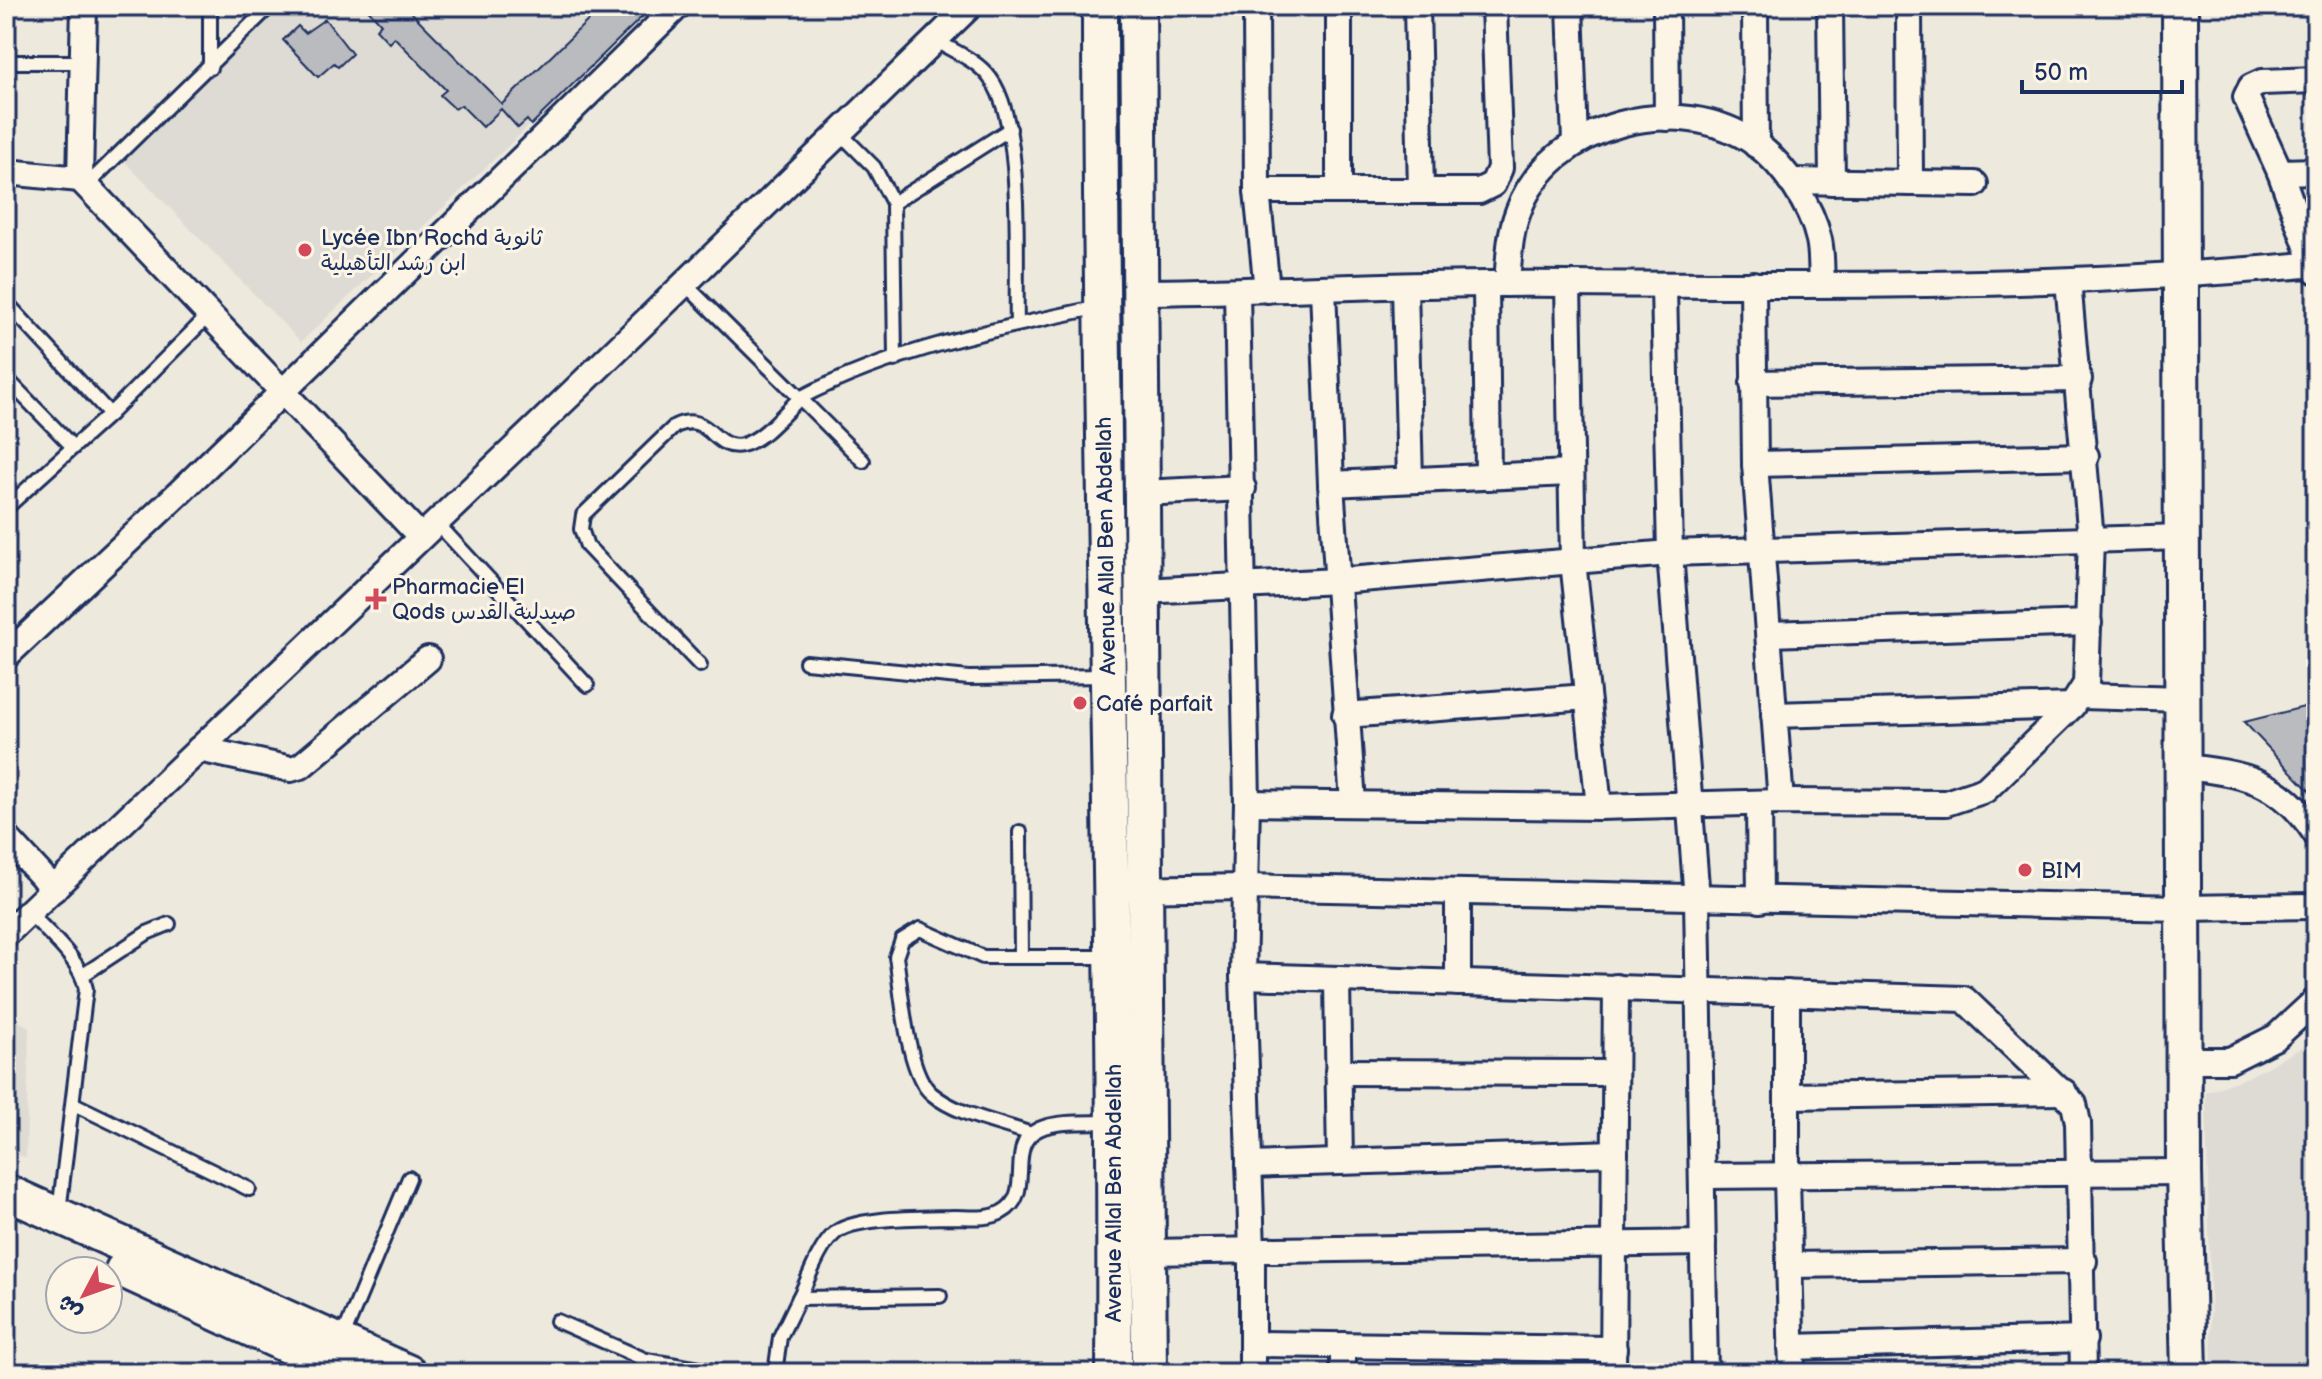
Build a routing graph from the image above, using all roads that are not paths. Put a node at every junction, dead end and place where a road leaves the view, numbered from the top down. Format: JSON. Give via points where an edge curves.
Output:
{"nodes":[{"id":1,"x":84,"y":6,"type":"edge"},
{"id":2,"x":210,"y":6,"type":"edge"},
{"id":3,"x":270,"y":6,"type":"edge"},
{"id":4,"x":678,"y":6,"type":"edge"},
{"id":5,"x":970,"y":6,"type":"edge"},
{"id":6,"x":1100,"y":6,"type":"edge"},
{"id":7,"x":1138,"y":6,"type":"edge"},
{"id":8,"x":1256,"y":6,"type":"edge"},
{"id":9,"x":1339,"y":6,"type":"edge"},
{"id":10,"x":1417,"y":6,"type":"edge"},
{"id":11,"x":1494,"y":6,"type":"edge"},
{"id":12,"x":1570,"y":6,"type":"edge"},
{"id":13,"x":1666,"y":6,"type":"edge"},
{"id":14,"x":1755,"y":6,"type":"edge"},
{"id":15,"x":1830,"y":6,"type":"edge"},
{"id":16,"x":1909,"y":6,"type":"edge"},
{"id":17,"x":2180,"y":6,"type":"edge"},
{"id":18,"x":935,"y":40,"type":"junction"},
{"id":19,"x":6,"y":62,"type":"edge"},
{"id":20,"x":82,"y":62,"type":"junction"},
{"id":21,"x":210,"y":68,"type":"junction"},
{"id":22,"x":2316,"y":80,"type":"edge"},
{"id":23,"x":1667,"y":118,"type":"junction"},
{"id":24,"x":1010,"y":129,"type":"junction"},
{"id":25,"x":839,"y":132,"type":"junction"},
{"id":26,"x":1575,"y":142,"type":"junction"},
{"id":27,"x":1756,"y":145,"type":"junction"},
{"id":28,"x":2316,"y":171,"type":"edge"},
{"id":29,"x":6,"y":172,"type":"edge"},
{"id":30,"x":2280,"y":172,"type":"junction"},
{"id":31,"x":1790,"y":181,"type":"junction"},
{"id":32,"x":1832,"y":182,"type":"junction"},
{"id":33,"x":83,"y":183,"type":"junction"},
{"id":34,"x":1910,"y":183,"type":"junction"},
{"id":35,"x":1975,"y":184,"type":"dead end"},
{"id":36,"x":1257,"y":191,"type":"junction"},
{"id":37,"x":1339,"y":191,"type":"junction"},
{"id":38,"x":1421,"y":191,"type":"junction"},
{"id":39,"x":893,"y":203,"type":"junction"},
{"id":40,"x":2315,"y":266,"type":"edge"},
{"id":41,"x":2181,"y":277,"type":"junction"},
{"id":42,"x":2068,"y":281,"type":"junction"},
{"id":43,"x":684,"y":283,"type":"junction"},
{"id":44,"x":1822,"y":283,"type":"junction"},
{"id":45,"x":1568,"y":284,"type":"junction"},
{"id":46,"x":1753,"y":284,"type":"junction"},
{"id":47,"x":1497,"y":285,"type":"junction"},
{"id":48,"x":1664,"y":287,"type":"junction"},
{"id":49,"x":1405,"y":288,"type":"junction"},
{"id":50,"x":1323,"y":289,"type":"junction"},
{"id":51,"x":1267,"y":290,"type":"junction"},
{"id":52,"x":1237,"y":291,"type":"junction"},
{"id":53,"x":1139,"y":292,"type":"junction"},
{"id":54,"x":6,"y":302,"type":"edge"},
{"id":55,"x":1100,"y":307,"type":"junction"},
{"id":56,"x":208,"y":316,"type":"junction"},
{"id":57,"x":1017,"y":324,"type":"junction"},
{"id":58,"x":895,"y":360,"type":"junction"},
{"id":59,"x":6,"y":379,"type":"edge"},
{"id":60,"x":2079,"y":379,"type":"junction"},
{"id":61,"x":1753,"y":383,"type":"junction"},
{"id":62,"x":279,"y":392,"type":"junction"},
{"id":63,"x":800,"y":398,"type":"junction"},
{"id":64,"x":110,"y":414,"type":"junction"},
{"id":65,"x":73,"y":447,"type":"junction"},
{"id":66,"x":2086,"y":456,"type":"junction"},
{"id":67,"x":863,"y":461,"type":"dead end"},
{"id":68,"x":1755,"y":464,"type":"junction"},
{"id":69,"x":1570,"y":473,"type":"junction"},
{"id":70,"x":1488,"y":477,"type":"junction"},
{"id":71,"x":1410,"y":480,"type":"junction"},
{"id":72,"x":1331,"y":484,"type":"junction"},
{"id":73,"x":1243,"y":488,"type":"junction"},
{"id":74,"x":1142,"y":493,"type":"junction"},
{"id":75,"x":6,"y":508,"type":"edge"},
{"id":76,"x":428,"y":529,"type":"junction"},
{"id":77,"x":2182,"y":537,"type":"junction"},
{"id":78,"x":2091,"y":539,"type":"junction"},
{"id":79,"x":1761,"y":550,"type":"junction"},
{"id":80,"x":1670,"y":553,"type":"junction"},
{"id":81,"x":1573,"y":561,"type":"junction"},
{"id":82,"x":1337,"y":581,"type":"junction"},
{"id":83,"x":1245,"y":587,"type":"junction"},
{"id":84,"x":1143,"y":591,"type":"junction"},
{"id":85,"x":2089,"y":623,"type":"junction"},
{"id":86,"x":1770,"y":634,"type":"junction"},
{"id":87,"x":6,"y":656,"type":"edge"},
{"id":88,"x":428,"y":659,"type":"dead end"},
{"id":89,"x":806,"y":662,"type":"dead end"},
{"id":90,"x":700,"y":665,"type":"dead end"},
{"id":91,"x":1107,"y":676,"type":"junction"},
{"id":92,"x":587,"y":685,"type":"dead end"},
{"id":93,"x":1587,"y":697,"type":"junction"},
{"id":94,"x":2184,"y":699,"type":"junction"},
{"id":95,"x":2076,"y":701,"type":"junction"},
{"id":96,"x":1345,"y":715,"type":"junction"},
{"id":97,"x":1774,"y":715,"type":"junction"},
{"id":98,"x":199,"y":749,"type":"junction"},
{"id":99,"x":2183,"y":767,"type":"junction"},
{"id":100,"x":1770,"y":802,"type":"junction"},
{"id":101,"x":1247,"y":803,"type":"junction"},
{"id":102,"x":1353,"y":803,"type":"junction"},
{"id":103,"x":1690,"y":806,"type":"junction"},
{"id":104,"x":1599,"y":807,"type":"junction"},
{"id":105,"x":1020,"y":832,"type":"dead end"},
{"id":106,"x":2316,"y":834,"type":"edge"},
{"id":107,"x":6,"y":837,"type":"edge"},
{"id":108,"x":1244,"y":887,"type":"junction"},
{"id":109,"x":1145,"y":888,"type":"junction"},
{"id":110,"x":54,"y":889,"type":"junction"},
{"id":111,"x":1110,"y":890,"type":"junction"},
{"id":112,"x":1458,"y":893,"type":"junction"},
{"id":113,"x":1697,"y":899,"type":"junction"},
{"id":114,"x":1760,"y":900,"type":"junction"},
{"id":115,"x":2316,"y":906,"type":"edge"},
{"id":116,"x":2183,"y":908,"type":"junction"},
{"id":117,"x":29,"y":912,"type":"junction"},
{"id":118,"x":169,"y":924,"type":"dead end"},
{"id":119,"x":6,"y":934,"type":"edge"},
{"id":120,"x":1021,"y":957,"type":"junction"},
{"id":121,"x":1111,"y":957,"type":"junction"},
{"id":122,"x":83,"y":975,"type":"junction"},
{"id":123,"x":1243,"y":976,"type":"junction"},
{"id":124,"x":1337,"y":981,"type":"junction"},
{"id":125,"x":1458,"y":983,"type":"junction"},
{"id":126,"x":1616,"y":987,"type":"junction"},
{"id":127,"x":1697,"y":989,"type":"junction"},
{"id":128,"x":1787,"y":993,"type":"junction"},
{"id":129,"x":2316,"y":1000,"type":"edge"},
{"id":130,"x":2184,"y":1060,"type":"junction"},
{"id":131,"x":1338,"y":1072,"type":"junction"},
{"id":132,"x":1614,"y":1073,"type":"junction"},
{"id":133,"x":2064,"y":1092,"type":"junction"},
{"id":134,"x":1787,"y":1096,"type":"junction"},
{"id":135,"x":74,"y":1104,"type":"junction"},
{"id":136,"x":1113,"y":1122,"type":"junction"},
{"id":137,"x":1031,"y":1134,"type":"junction"},
{"id":138,"x":1615,"y":1153,"type":"junction"},
{"id":139,"x":1340,"y":1161,"type":"junction"},
{"id":140,"x":1249,"y":1165,"type":"junction"},
{"id":141,"x":2184,"y":1172,"type":"junction"},
{"id":142,"x":2079,"y":1174,"type":"junction"},
{"id":143,"x":1704,"y":1176,"type":"junction"},
{"id":144,"x":1787,"y":1177,"type":"junction"},
{"id":145,"x":409,"y":1178,"type":"dead end"},
{"id":146,"x":249,"y":1189,"type":"dead end"},
{"id":147,"x":6,"y":1192,"type":"edge"},
{"id":148,"x":59,"y":1215,"type":"junction"},
{"id":149,"x":6,"y":1217,"type":"edge"},
{"id":150,"x":1703,"y":1243,"type":"junction"},
{"id":151,"x":1615,"y":1244,"type":"junction"},
{"id":152,"x":1252,"y":1251,"type":"junction"},
{"id":153,"x":1148,"y":1252,"type":"junction"},
{"id":154,"x":2084,"y":1261,"type":"junction"},
{"id":155,"x":1789,"y":1265,"type":"junction"},
{"id":156,"x":940,"y":1296,"type":"dead end"},
{"id":157,"x":799,"y":1298,"type":"junction"},
{"id":158,"x":557,"y":1321,"type":"dead end"},
{"id":159,"x":2084,"y":1339,"type":"junction"},
{"id":160,"x":1253,"y":1344,"type":"junction"},
{"id":161,"x":1343,"y":1345,"type":"junction"},
{"id":162,"x":1791,"y":1347,"type":"junction"},
{"id":163,"x":344,"y":1358,"type":"edge"},
{"id":164,"x":1613,"y":1361,"type":"edge"},
{"id":165,"x":644,"y":1367,"type":"edge"},
{"id":166,"x":409,"y":1373,"type":"edge"},
{"id":167,"x":724,"y":1373,"type":"edge"},
{"id":168,"x":775,"y":1373,"type":"edge"},
{"id":169,"x":1114,"y":1373,"type":"edge"},
{"id":170,"x":1149,"y":1373,"type":"edge"},
{"id":171,"x":1252,"y":1373,"type":"edge"},
{"id":172,"x":1343,"y":1373,"type":"edge"},
{"id":173,"x":1705,"y":1373,"type":"edge"},
{"id":174,"x":1792,"y":1373,"type":"edge"},
{"id":175,"x":2083,"y":1373,"type":"edge"},
{"id":176,"x":2189,"y":1373,"type":"edge"}],
"edges":[{"from":1,"to":20,"type":"street"},
{"from":2,"to":21,"type":"lane"},
{"from":3,"to":21,"type":"lane"},
{"from":4,"to":62,"type":"street"},
{"from":5,"to":18,"type":"street"},
{"from":6,"to":55,"type":"street","name":"Avenue Allal Ben Abdellah"},
{"from":7,"to":53,"type":"street","name":"Avenue Allal Ben Abdellah"},
{"from":8,"to":36,"type":"street"},
{"from":9,"to":37,"type":"street"},
{"from":10,"to":38,"type":"street"},
{"from":11,"to":38,"type":"street","via":[[1498,177],[1479,191]]},
{"from":12,"to":26,"type":"street"},
{"from":13,"to":23,"type":"street"},
{"from":14,"to":27,"type":"street"},
{"from":15,"to":32,"type":"street"},
{"from":16,"to":34,"type":"street"},
{"from":17,"to":41,"type":"street"},
{"from":18,"to":24,"type":"lane","via":[[989,77]]},
{"from":18,"to":25,"type":"street"},
{"from":19,"to":20,"type":"lane"},
{"from":20,"to":33,"type":"street"},
{"from":21,"to":33,"type":"lane"},
{"from":22,"to":30,"type":"street","via":[[2262,82],[2247,92],[2247,103]]},
{"from":23,"to":26,"type":"street","via":[[1608,127]]},
{"from":23,"to":27,"type":"street","via":[[1730,130]]},
{"from":24,"to":39,"type":"lane"},
{"from":24,"to":57,"type":"lane"},
{"from":25,"to":39,"type":"lane","via":[[874,167]]},
{"from":25,"to":43,"type":"street"},
{"from":26,"to":47,"type":"street","via":[[1544,168],[1518,210]]},
{"from":27,"to":31,"type":"street"},
{"from":28,"to":30,"type":"street"},
{"from":29,"to":33,"type":"street"},
{"from":30,"to":40,"type":"street"},
{"from":31,"to":32,"type":"street"},
{"from":31,"to":44,"type":"street","via":[[1808,209],[1819,241]]},
{"from":32,"to":34,"type":"street"},
{"from":33,"to":56,"type":"street"},
{"from":34,"to":35,"type":"street"},
{"from":36,"to":37,"type":"street"},
{"from":36,"to":51,"type":"street"},
{"from":37,"to":38,"type":"street"},
{"from":39,"to":58,"type":"lane"},
{"from":40,"to":41,"type":"street"},
{"from":41,"to":42,"type":"street"},
{"from":41,"to":77,"type":"street"},
{"from":42,"to":44,"type":"street"},
{"from":42,"to":60,"type":"street"},
{"from":43,"to":63,"type":"lane"},
{"from":43,"to":76,"type":"street"},
{"from":44,"to":46,"type":"street"},
{"from":45,"to":47,"type":"street"},
{"from":45,"to":48,"type":"street"},
{"from":45,"to":69,"type":"street"},
{"from":46,"to":48,"type":"street"},
{"from":46,"to":61,"type":"street"},
{"from":47,"to":49,"type":"street"},
{"from":47,"to":70,"type":"street"},
{"from":48,"to":80,"type":"street"},
{"from":49,"to":50,"type":"street"},
{"from":49,"to":71,"type":"street"},
{"from":50,"to":51,"type":"street"},
{"from":50,"to":72,"type":"street"},
{"from":51,"to":52,"type":"street"},
{"from":52,"to":53,"type":"street"},
{"from":52,"to":73,"type":"street"},
{"from":53,"to":74,"type":"street","name":"Avenue Allal Ben Abdellah"},
{"from":54,"to":64,"type":"lane"},
{"from":55,"to":57,"type":"lane"},
{"from":55,"to":91,"type":"street","name":"Avenue Allal Ben Abdellah"},
{"from":56,"to":62,"type":"street"},
{"from":56,"to":64,"type":"lane"},
{"from":57,"to":58,"type":"lane"},
{"from":58,"to":63,"type":"lane","via":[[848,374]]},
{"from":59,"to":65,"type":"lane"},
{"from":60,"to":61,"type":"street"},
{"from":60,"to":66,"type":"street"},
{"from":61,"to":68,"type":"street"},
{"from":62,"to":76,"type":"street"},
{"from":62,"to":87,"type":"street"},
{"from":63,"to":67,"type":"lane"},
{"from":63,"to":90,"type":"lane","via":[[759,436],[740,446],[725,443],[700,423],[675,426],[581,522],[587,546]]},
{"from":64,"to":65,"type":"lane"},
{"from":65,"to":75,"type":"lane"},
{"from":66,"to":68,"type":"street"},
{"from":66,"to":78,"type":"street"},
{"from":68,"to":79,"type":"street"},
{"from":69,"to":70,"type":"street"},
{"from":69,"to":81,"type":"street"},
{"from":70,"to":71,"type":"street"},
{"from":71,"to":72,"type":"street"},
{"from":72,"to":82,"type":"street"},
{"from":73,"to":74,"type":"street"},
{"from":73,"to":83,"type":"street"},
{"from":74,"to":84,"type":"street","name":"Avenue Allal Ben Abdellah"},
{"from":76,"to":92,"type":"lane"},
{"from":76,"to":98,"type":"street"},
{"from":77,"to":78,"type":"street"},
{"from":77,"to":94,"type":"street"},
{"from":78,"to":79,"type":"street"},
{"from":78,"to":85,"type":"street"},
{"from":79,"to":80,"type":"street"},
{"from":79,"to":86,"type":"street"},
{"from":80,"to":81,"type":"street"},
{"from":80,"to":103,"type":"street"},
{"from":81,"to":82,"type":"street"},
{"from":81,"to":93,"type":"street"},
{"from":82,"to":83,"type":"street"},
{"from":82,"to":96,"type":"street"},
{"from":83,"to":84,"type":"street"},
{"from":83,"to":101,"type":"street"},
{"from":84,"to":109,"type":"street","name":"Avenue Allal Ben Abdellah"},
{"from":85,"to":86,"type":"street"},
{"from":85,"to":95,"type":"street","via":[[2088,669]]},
{"from":86,"to":97,"type":"street"},
{"from":88,"to":98,"type":"street","via":[[301,766],[291,769]]},
{"from":89,"to":91,"type":"lane","via":[[955,678]]},
{"from":91,"to":111,"type":"street","name":"Avenue Allal Ben Abdellah"},
{"from":93,"to":96,"type":"street"},
{"from":93,"to":104,"type":"street"},
{"from":94,"to":95,"type":"street"},
{"from":94,"to":99,"type":"street"},
{"from":95,"to":97,"type":"street"},
{"from":95,"to":100,"type":"street","via":[[2000,778],[1966,799]]},
{"from":96,"to":102,"type":"street"},
{"from":97,"to":100,"type":"street"},
{"from":98,"to":110,"type":"street"},
{"from":99,"to":106,"type":"street","via":[[2239,773],[2277,791]]},
{"from":99,"to":116,"type":"street"},
{"from":100,"to":103,"type":"street"},
{"from":100,"to":114,"type":"street"},
{"from":101,"to":102,"type":"street"},
{"from":101,"to":108,"type":"street"},
{"from":102,"to":104,"type":"street"},
{"from":103,"to":104,"type":"street"},
{"from":103,"to":113,"type":"street"},
{"from":105,"to":120,"type":"lane"},
{"from":107,"to":110,"type":"street"},
{"from":108,"to":109,"type":"street"},
{"from":108,"to":112,"type":"street"},
{"from":108,"to":123,"type":"street"},
{"from":109,"to":111,"type":"street"},
{"from":109,"to":153,"type":"street","name":"Avenue Allal Ben Abdellah"},
{"from":110,"to":117,"type":"street"},
{"from":111,"to":121,"type":"street","name":"Avenue Allal Ben Abdellah"},
{"from":112,"to":113,"type":"street"},
{"from":112,"to":125,"type":"street"},
{"from":113,"to":114,"type":"street"},
{"from":113,"to":127,"type":"street"},
{"from":114,"to":116,"type":"street"},
{"from":115,"to":116,"type":"street"},
{"from":116,"to":130,"type":"street"},
{"from":117,"to":119,"type":"street"},
{"from":117,"to":122,"type":"lane"},
{"from":118,"to":122,"type":"lane"},
{"from":120,"to":121,"type":"lane"},
{"from":120,"to":137,"type":"lane","via":[[983,957],[920,929],[902,940],[896,957],[922,1083],[950,1104]]},
{"from":121,"to":136,"type":"street","name":"Avenue Allal Ben Abdellah"},
{"from":122,"to":135,"type":"lane","via":[[86,1010]]},
{"from":123,"to":124,"type":"street"},
{"from":123,"to":140,"type":"street"},
{"from":124,"to":125,"type":"street"},
{"from":124,"to":131,"type":"street"},
{"from":125,"to":126,"type":"street"},
{"from":126,"to":127,"type":"street"},
{"from":126,"to":132,"type":"street"},
{"from":127,"to":128,"type":"street"},
{"from":127,"to":143,"type":"street"},
{"from":128,"to":133,"type":"street","via":[[1964,999]]},
{"from":128,"to":134,"type":"street"},
{"from":129,"to":130,"type":"street","via":[[2276,1037],[2230,1060]]},
{"from":130,"to":141,"type":"street"},
{"from":131,"to":132,"type":"street"},
{"from":131,"to":139,"type":"street"},
{"from":132,"to":138,"type":"street"},
{"from":133,"to":134,"type":"street"},
{"from":133,"to":142,"type":"street","via":[[2076,1113]]},
{"from":134,"to":144,"type":"street"},
{"from":135,"to":146,"type":"lane"},
{"from":135,"to":148,"type":"lane"},
{"from":136,"to":137,"type":"lane","via":[[1053,1126]]},
{"from":136,"to":169,"type":"street","name":"Avenue Allal Ben Abdellah"},
{"from":137,"to":157,"type":"lane","via":[[1021,1151],[1018,1194],[1003,1212],[847,1226],[828,1241]]},
{"from":138,"to":139,"type":"street"},
{"from":138,"to":151,"type":"street"},
{"from":139,"to":140,"type":"street"},
{"from":140,"to":152,"type":"street"},
{"from":141,"to":142,"type":"street"},
{"from":141,"to":176,"type":"street"},
{"from":142,"to":144,"type":"street"},
{"from":142,"to":154,"type":"street"},
{"from":143,"to":144,"type":"street"},
{"from":143,"to":150,"type":"street"},
{"from":144,"to":155,"type":"street"},
{"from":145,"to":163,"type":"lane"},
{"from":147,"to":148,"type":"street"},
{"from":148,"to":163,"type":"street"},
{"from":149,"to":163,"type":"street"},
{"from":150,"to":151,"type":"street"},
{"from":150,"to":173,"type":"street"},
{"from":151,"to":152,"type":"street"},
{"from":151,"to":164,"type":"street"},
{"from":152,"to":153,"type":"street"},
{"from":152,"to":160,"type":"street"},
{"from":153,"to":170,"type":"street","name":"Avenue Allal Ben Abdellah"},
{"from":154,"to":155,"type":"street"},
{"from":154,"to":159,"type":"street"},
{"from":155,"to":162,"type":"street"},
{"from":156,"to":157,"type":"lane"},
{"from":157,"to":168,"type":"lane","via":[[780,1337]]},
{"from":158,"to":165,"type":"lane"},
{"from":159,"to":162,"type":"street"},
{"from":159,"to":175,"type":"street"},
{"from":160,"to":161,"type":"street"},
{"from":160,"to":171,"type":"street"},
{"from":161,"to":164,"type":"street"},
{"from":161,"to":172,"type":"street"},
{"from":162,"to":174,"type":"street"},
{"from":163,"to":166,"type":"street"},
{"from":165,"to":167,"type":"lane"}]}
